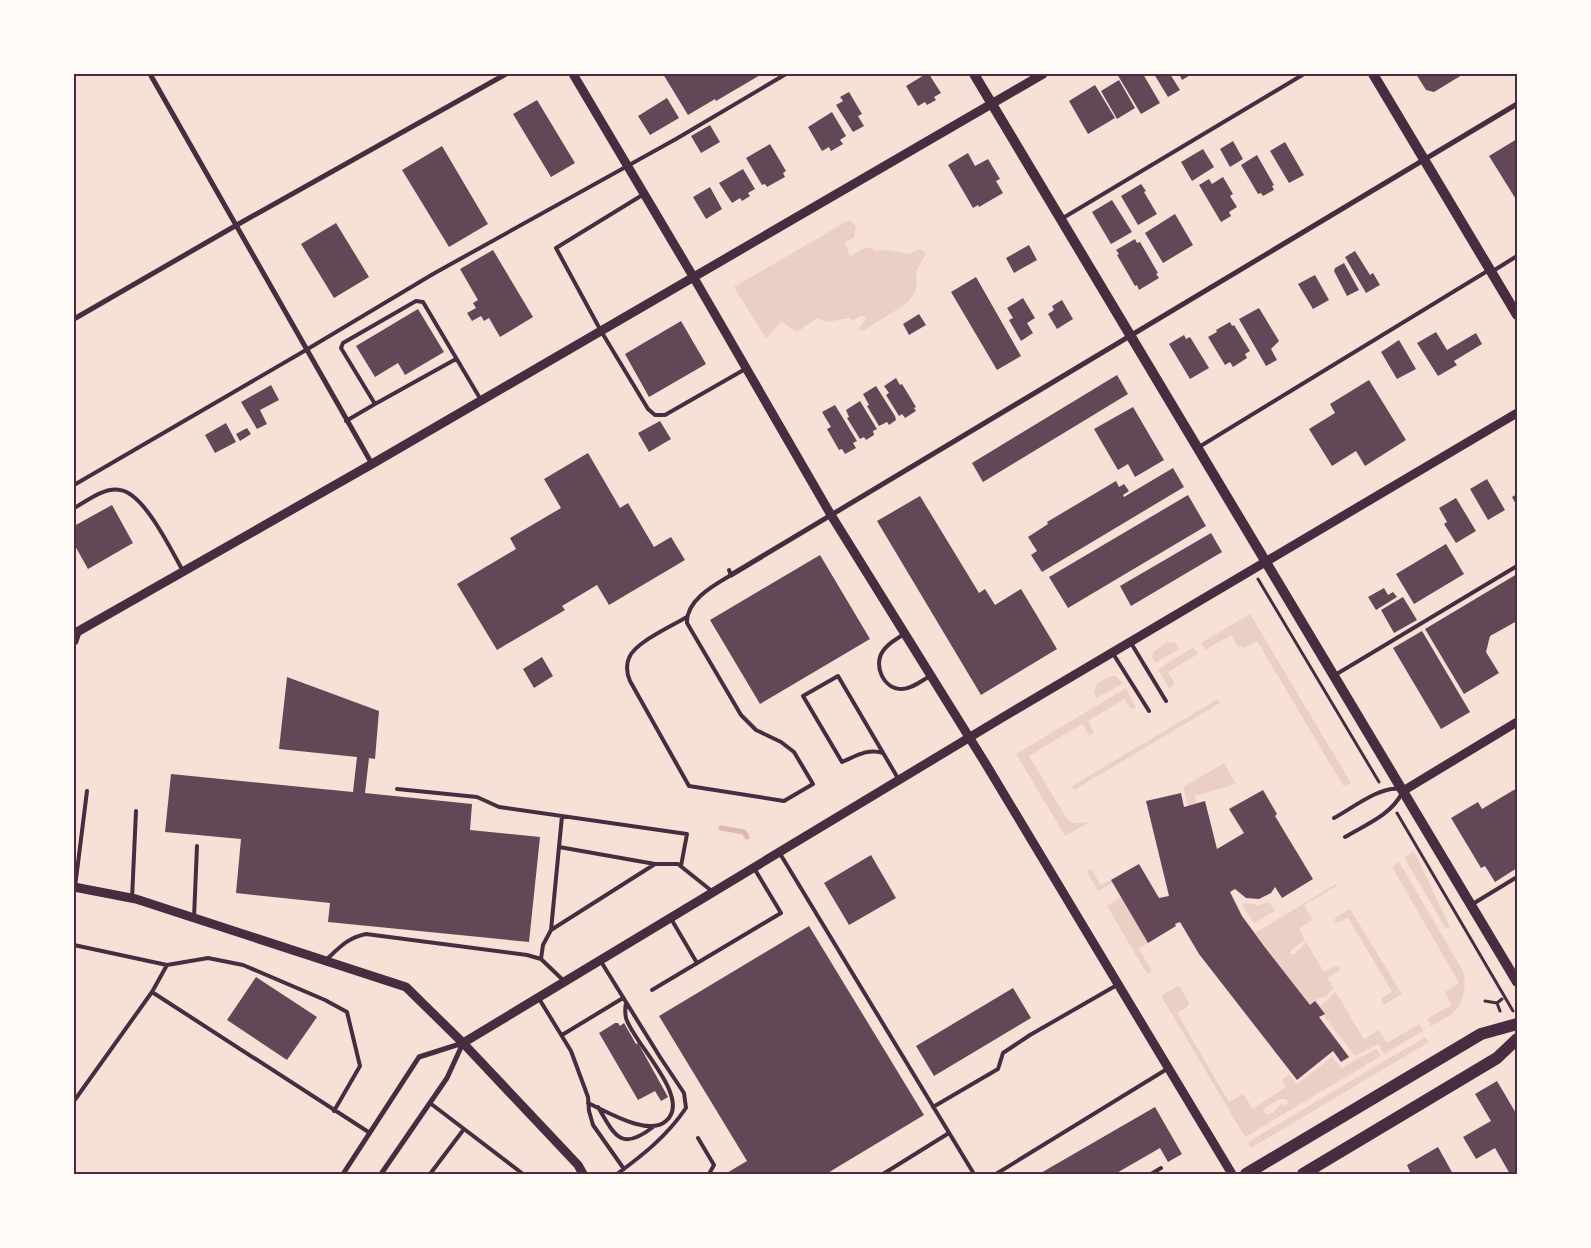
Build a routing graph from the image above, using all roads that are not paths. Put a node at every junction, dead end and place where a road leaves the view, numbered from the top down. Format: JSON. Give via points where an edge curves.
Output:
{"nodes":[{"id":1,"x":150,"y":74,"type":"edge"},
{"id":2,"x":506,"y":74,"type":"edge"},
{"id":3,"x":573,"y":74,"type":"edge"},
{"id":4,"x":786,"y":74,"type":"edge"},
{"id":5,"x":974,"y":74,"type":"edge"},
{"id":6,"x":1043,"y":74,"type":"edge"},
{"id":7,"x":1304,"y":74,"type":"edge"},
{"id":8,"x":1373,"y":74,"type":"edge"},
{"id":9,"x":992,"y":104,"type":"junction"},
{"id":10,"x":1517,"y":104,"type":"edge"},
{"id":11,"x":1425,"y":160,"type":"junction"},
{"id":12,"x":628,"y":166,"type":"junction"},
{"id":13,"x":644,"y":194,"type":"junction"},
{"id":14,"x":1061,"y":219,"type":"junction"},
{"id":15,"x":235,"y":226,"type":"junction"},
{"id":16,"x":1517,"y":256,"type":"edge"},
{"id":17,"x":1490,"y":271,"type":"junction"},
{"id":18,"x":694,"y":278,"type":"junction"},
{"id":19,"x":1517,"y":315,"type":"edge"},
{"id":20,"x":74,"y":319,"type":"edge"},
{"id":21,"x":601,"y":331,"type":"junction"},
{"id":22,"x":1130,"y":336,"type":"junction"},
{"id":23,"x":306,"y":350,"type":"junction"},
{"id":24,"x":456,"y":358,"type":"junction"},
{"id":25,"x":747,"y":368,"type":"junction"},
{"id":26,"x":482,"y":400,"type":"junction"},
{"id":27,"x":375,"y":404,"type":"junction"},
{"id":28,"x":1517,"y":413,"type":"edge"},
{"id":29,"x":346,"y":421,"type":"junction"},
{"id":30,"x":1197,"y":448,"type":"junction"},
{"id":31,"x":372,"y":464,"type":"junction"},
{"id":32,"x":74,"y":485,"type":"edge"},
{"id":33,"x":74,"y":508,"type":"edge"},
{"id":34,"x":831,"y":515,"type":"junction"},
{"id":35,"x":1266,"y":563,"type":"junction"},
{"id":36,"x":1517,"y":566,"type":"edge"},
{"id":37,"x":183,"y":572,"type":"junction"},
{"id":38,"x":730,"y":572,"type":"joint"},
{"id":39,"x":687,"y":617,"type":"junction"},
{"id":40,"x":75,"y":633,"type":"edge"},
{"id":41,"x":904,"y":634,"type":"junction"},
{"id":42,"x":1131,"y":642,"type":"junction"},
{"id":43,"x":1112,"y":652,"type":"junction"},
{"id":44,"x":930,"y":676,"type":"junction"},
{"id":45,"x":1334,"y":676,"type":"junction"},
{"id":46,"x":1166,"y":701,"type":"dead end"},
{"id":47,"x":1149,"y":711,"type":"dead end"},
{"id":48,"x":1517,"y":722,"type":"edge"},
{"id":49,"x":969,"y":738,"type":"junction"},
{"id":50,"x":883,"y":753,"type":"junction"},
{"id":51,"x":899,"y":780,"type":"junction"},
{"id":52,"x":397,"y":789,"type":"dead end"},
{"id":53,"x":87,"y":791,"type":"dead end"},
{"id":54,"x":1403,"y":791,"type":"junction"},
{"id":55,"x":136,"y":811,"type":"dead end"},
{"id":56,"x":562,"y":816,"type":"junction"},
{"id":57,"x":1334,"y":818,"type":"dead end"},
{"id":58,"x":1345,"y":837,"type":"dead end"},
{"id":59,"x":197,"y":846,"type":"dead end"},
{"id":60,"x":559,"y":847,"type":"junction"},
{"id":61,"x":780,"y":852,"type":"junction"},
{"id":62,"x":655,"y":864,"type":"junction"},
{"id":63,"x":682,"y":866,"type":"junction"},
{"id":64,"x":753,"y":867,"type":"junction"},
{"id":65,"x":1517,"y":877,"type":"edge"},
{"id":66,"x":74,"y":887,"type":"edge"},
{"id":67,"x":713,"y":892,"type":"junction"},
{"id":68,"x":132,"y":898,"type":"junction"},
{"id":69,"x":1471,"y":905,"type":"junction"},
{"id":70,"x":670,"y":917,"type":"junction"},
{"id":71,"x":194,"y":918,"type":"junction"},
{"id":72,"x":550,"y":930,"type":"junction"},
{"id":73,"x":74,"y":945,"type":"edge"},
{"id":74,"x":541,"y":959,"type":"junction"},
{"id":75,"x":600,"y":960,"type":"junction"},
{"id":76,"x":326,"y":961,"type":"junction"},
{"id":77,"x":697,"y":963,"type":"junction"},
{"id":78,"x":167,"y":965,"type":"junction"},
{"id":79,"x":564,"y":981,"type":"junction"},
{"id":80,"x":1517,"y":982,"type":"edge"},
{"id":81,"x":1117,"y":985,"type":"junction"},
{"id":82,"x":652,"y":990,"type":"dead end"},
{"id":83,"x":152,"y":992,"type":"junction"},
{"id":84,"x":538,"y":997,"type":"junction"},
{"id":85,"x":623,"y":998,"type":"junction"},
{"id":86,"x":626,"y":1003,"type":"junction"},
{"id":87,"x":1517,"y":1024,"type":"edge"},
{"id":88,"x":562,"y":1035,"type":"junction"},
{"id":89,"x":1517,"y":1039,"type":"edge"},
{"id":90,"x":462,"y":1042,"type":"junction"},
{"id":91,"x":1167,"y":1069,"type":"junction"},
{"id":92,"x":74,"y":1101,"type":"edge"},
{"id":93,"x":430,"y":1102,"type":"junction"},
{"id":94,"x":588,"y":1102,"type":"junction"},
{"id":95,"x":933,"y":1107,"type":"junction"},
{"id":96,"x":598,"y":1108,"type":"junction"},
{"id":97,"x":334,"y":1111,"type":"junction"},
{"id":98,"x":654,"y":1127,"type":"junction"},
{"id":99,"x":464,"y":1129,"type":"junction"},
{"id":100,"x":370,"y":1133,"type":"junction"},
{"id":101,"x":949,"y":1133,"type":"junction"},
{"id":102,"x":698,"y":1138,"type":"dead end"},
{"id":103,"x":1161,"y":1168,"type":"dead end"},
{"id":104,"x":624,"y":1169,"type":"junction"},
{"id":105,"x":343,"y":1174,"type":"edge"},
{"id":106,"x":381,"y":1174,"type":"edge"},
{"id":107,"x":430,"y":1174,"type":"edge"},
{"id":108,"x":523,"y":1174,"type":"edge"},
{"id":109,"x":584,"y":1174,"type":"edge"},
{"id":110,"x":617,"y":1174,"type":"edge"},
{"id":111,"x":709,"y":1174,"type":"edge"},
{"id":112,"x":883,"y":1174,"type":"edge"},
{"id":113,"x":974,"y":1174,"type":"edge"},
{"id":114,"x":996,"y":1174,"type":"edge"},
{"id":115,"x":1150,"y":1174,"type":"edge"},
{"id":116,"x":1232,"y":1174,"type":"edge"},
{"id":117,"x":1246,"y":1174,"type":"edge"},
{"id":118,"x":1303,"y":1174,"type":"edge"}],
"edges":[{"from":1,"to":15,"type":"street"},
{"from":2,"to":15,"type":"street"},
{"from":3,"to":12,"type":"street"},
{"from":4,"to":12,"type":"lane"},
{"from":5,"to":9,"type":"main road"},
{"from":6,"to":9,"type":"street"},
{"from":7,"to":14,"type":"lane"},
{"from":8,"to":11,"type":"main road"},
{"from":9,"to":14,"type":"main road"},
{"from":9,"to":18,"type":"street"},
{"from":10,"to":11,"type":"street"},
{"from":11,"to":17,"type":"main road"},
{"from":11,"to":22,"type":"street"},
{"from":12,"to":13,"type":"street"},
{"from":12,"to":23,"type":"lane","via":[[433,274]]},
{"from":13,"to":18,"type":"street"},
{"from":13,"to":21,"type":"lane","via":[[556,248]]},
{"from":14,"to":22,"type":"main road"},
{"from":15,"to":20,"type":"street"},
{"from":15,"to":23,"type":"street"},
{"from":16,"to":17,"type":"lane"},
{"from":17,"to":19,"type":"main road"},
{"from":17,"to":30,"type":"lane"},
{"from":18,"to":21,"type":"street"},
{"from":18,"to":25,"type":"street"},
{"from":21,"to":25,"type":"lane","via":[[648,409],[655,415],[665,416]]},
{"from":21,"to":26,"type":"street"},
{"from":22,"to":30,"type":"main road"},
{"from":22,"to":34,"type":"street"},
{"from":23,"to":29,"type":"street"},
{"from":23,"to":32,"type":"lane"},
{"from":24,"to":26,"type":"lane"},
{"from":24,"to":27,"type":"lane"},
{"from":24,"to":27,"type":"lane","via":[[422,302],[416,301],[343,343],[341,348]]},
{"from":25,"to":34,"type":"street"},
{"from":26,"to":31,"type":"street"},
{"from":27,"to":29,"type":"lane"},
{"from":28,"to":35,"type":"street"},
{"from":29,"to":31,"type":"street"},
{"from":30,"to":35,"type":"main road"},
{"from":31,"to":37,"type":"street"},
{"from":33,"to":37,"type":"lane","via":[[107,491],[121,490],[147,510]]},
{"from":34,"to":38,"type":"street"},
{"from":34,"to":41,"type":"street"},
{"from":35,"to":42,"type":"street"},
{"from":35,"to":45,"type":"main road"},
{"from":36,"to":45,"type":"lane"},
{"from":37,"to":40,"type":"street"},
{"from":38,"to":39,"type":"lane","via":[[694,603]]},
{"from":39,"to":39,"type":"lane","via":[[741,715],[756,730],[794,752],[813,784],[784,801],[689,786],[627,673],[629,657],[634,651]]},
{"from":41,"to":44,"type":"street"},
{"from":41,"to":44,"type":"lane","via":[[882,651],[879,668],[886,682],[895,688],[908,688]]},
{"from":42,"to":43,"type":"street"},
{"from":42,"to":46,"type":"lane"},
{"from":43,"to":47,"type":"lane"},
{"from":43,"to":49,"type":"street"},
{"from":44,"to":49,"type":"street"},
{"from":45,"to":54,"type":"main road"},
{"from":48,"to":54,"type":"street"},
{"from":49,"to":51,"type":"street"},
{"from":49,"to":81,"type":"street"},
{"from":50,"to":50,"type":"lane","via":[[838,676],[804,696],[842,762],[868,751]]},
{"from":50,"to":51,"type":"lane"},
{"from":51,"to":61,"type":"street"},
{"from":52,"to":56,"type":"lane","via":[[477,797],[499,807]]},
{"from":53,"to":66,"type":"lane"},
{"from":54,"to":57,"type":"lane","via":[[1394,788],[1384,790]]},
{"from":54,"to":58,"type":"lane","via":[[1386,813]]},
{"from":54,"to":69,"type":"main road"},
{"from":55,"to":68,"type":"lane"},
{"from":56,"to":60,"type":"lane"},
{"from":56,"to":63,"type":"lane","via":[[687,834]]},
{"from":59,"to":71,"type":"lane"},
{"from":60,"to":62,"type":"lane"},
{"from":60,"to":72,"type":"lane"},
{"from":61,"to":64,"type":"street"},
{"from":61,"to":95,"type":"lane"},
{"from":62,"to":63,"type":"lane"},
{"from":62,"to":72,"type":"lane"},
{"from":63,"to":67,"type":"lane"},
{"from":64,"to":67,"type":"street"},
{"from":64,"to":77,"type":"lane","via":[[781,913]]},
{"from":65,"to":69,"type":"lane"},
{"from":66,"to":68,"type":"street"},
{"from":67,"to":70,"type":"street"},
{"from":68,"to":71,"type":"street"},
{"from":69,"to":80,"type":"main road"},
{"from":70,"to":75,"type":"street"},
{"from":70,"to":77,"type":"lane"},
{"from":71,"to":76,"type":"street"},
{"from":72,"to":74,"type":"lane"},
{"from":73,"to":78,"type":"lane"},
{"from":74,"to":76,"type":"lane","via":[[366,934],[344,942]]},
{"from":74,"to":79,"type":"lane"},
{"from":75,"to":79,"type":"street"},
{"from":75,"to":85,"type":"lane"},
{"from":76,"to":90,"type":"street","via":[[406,987]]},
{"from":77,"to":82,"type":"lane"},
{"from":78,"to":83,"type":"lane"},
{"from":78,"to":97,"type":"lane","via":[[208,958],[243,965],[347,1012],[360,1066]]},
{"from":79,"to":84,"type":"street"},
{"from":81,"to":91,"type":"street"},
{"from":81,"to":95,"type":"lane","via":[[1030,1035],[1004,1053],[998,1069]]},
{"from":83,"to":92,"type":"lane"},
{"from":83,"to":97,"type":"lane"},
{"from":84,"to":88,"type":"lane"},
{"from":84,"to":90,"type":"street"},
{"from":85,"to":86,"type":"lane"},
{"from":85,"to":88,"type":"lane"},
{"from":86,"to":98,"type":"lane","via":[[627,1020],[669,1089],[674,1103],[672,1115]]},
{"from":86,"to":104,"type":"lane","via":[[684,1093],[686,1108],[660,1140]]},
{"from":87,"to":117,"type":"main road","via":[[1481,1034]]},
{"from":88,"to":94,"type":"lane","via":[[571,1051]]},
{"from":89,"to":118,"type":"main road","via":[[1497,1058]]},
{"from":90,"to":93,"type":"street","via":[[447,1078]]},
{"from":90,"to":100,"type":"street","via":[[419,1057]]},
{"from":90,"to":109,"type":"street"},
{"from":91,"to":114,"type":"lane"},
{"from":91,"to":116,"type":"street"},
{"from":93,"to":99,"type":"lane"},
{"from":93,"to":106,"type":"street"},
{"from":94,"to":96,"type":"lane"},
{"from":94,"to":104,"type":"lane","via":[[593,1125]]},
{"from":95,"to":101,"type":"lane"},
{"from":96,"to":98,"type":"lane","via":[[625,1120]]},
{"from":96,"to":98,"type":"lane","via":[[620,1139],[632,1139]]},
{"from":97,"to":100,"type":"lane"},
{"from":99,"to":107,"type":"lane"},
{"from":99,"to":108,"type":"lane"},
{"from":100,"to":105,"type":"street"},
{"from":101,"to":112,"type":"lane"},
{"from":101,"to":113,"type":"lane"},
{"from":102,"to":111,"type":"lane","via":[[714,1165]]},
{"from":103,"to":115,"type":"lane"},
{"from":104,"to":110,"type":"lane"}]}
